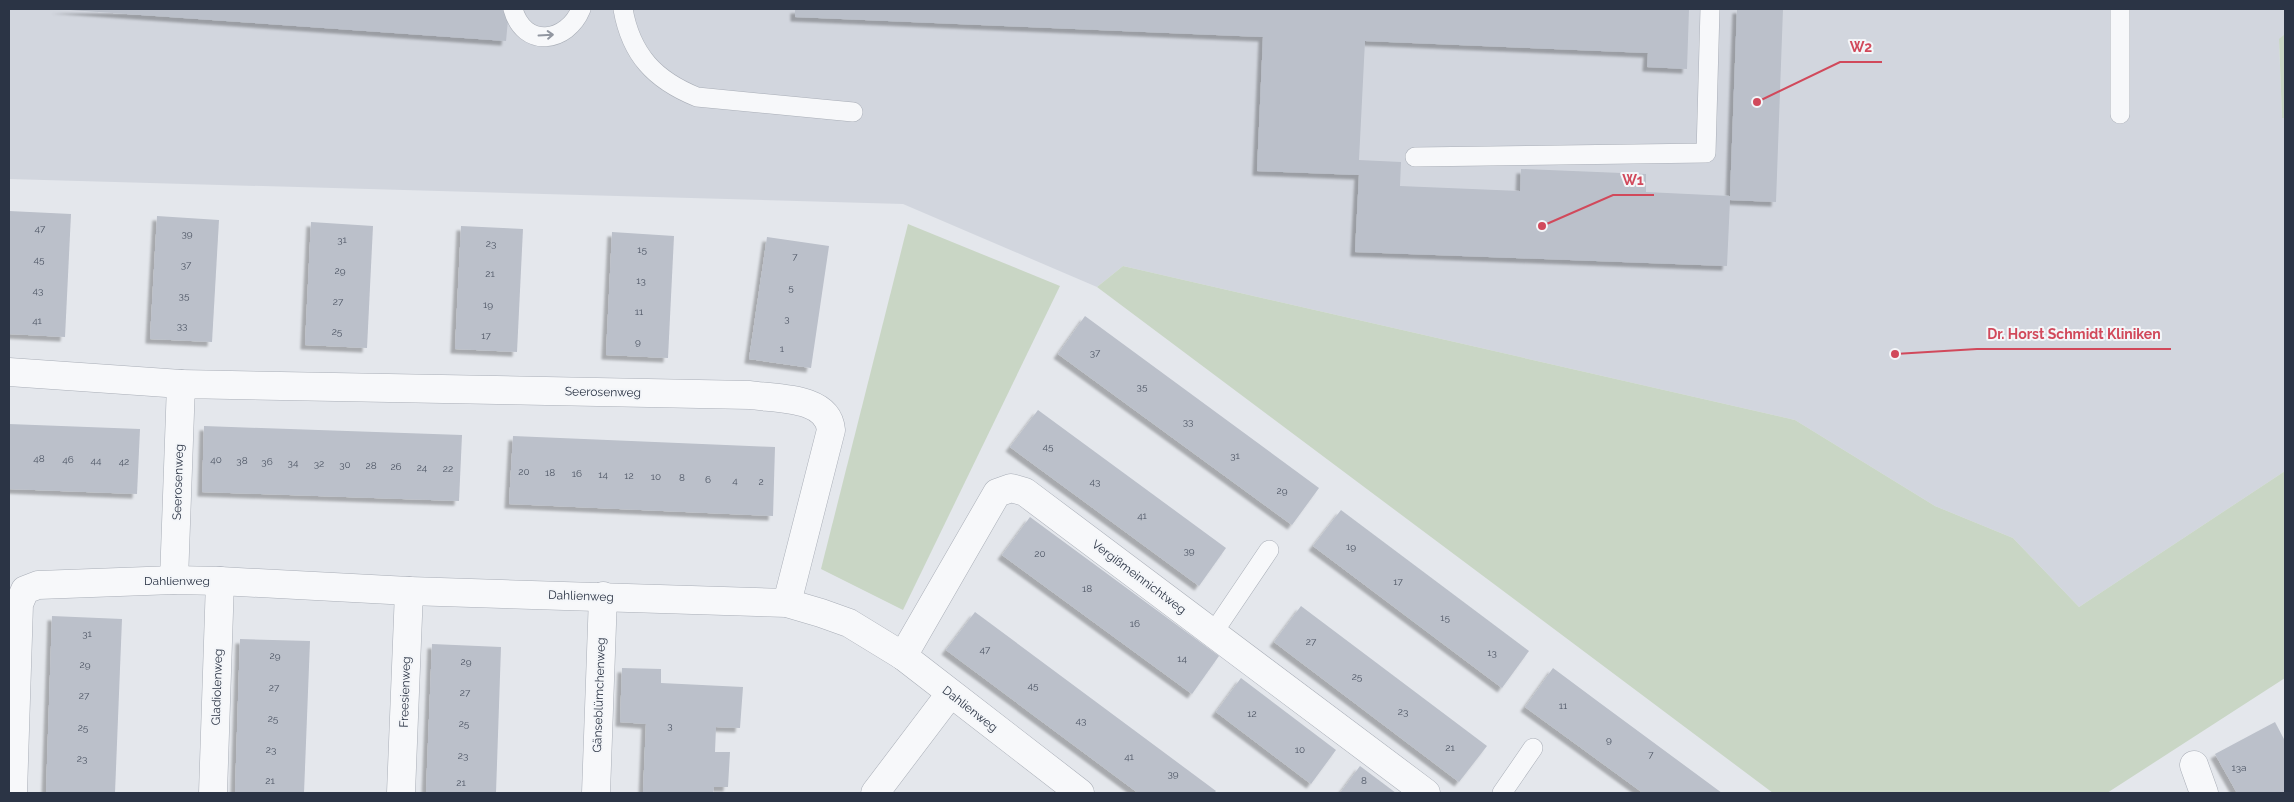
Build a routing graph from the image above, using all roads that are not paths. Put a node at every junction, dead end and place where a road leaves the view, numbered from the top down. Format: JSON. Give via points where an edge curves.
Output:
{"nodes":[{"id":1,"x":513,"y":9,"type":"edge"},
{"id":2,"x":581,"y":9,"type":"edge"},
{"id":3,"x":623,"y":9,"type":"edge"},
{"id":4,"x":1710,"y":9,"type":"edge"},
{"id":5,"x":2120,"y":9,"type":"edge"},
{"id":6,"x":853,"y":112,"type":"dead end"},
{"id":7,"x":2120,"y":114,"type":"dead end"},
{"id":8,"x":1415,"y":157,"type":"dead end"},
{"id":9,"x":9,"y":372,"type":"edge"},
{"id":10,"x":181,"y":384,"type":"junction"},
{"id":11,"x":1269,"y":550,"type":"dead end"},
{"id":12,"x":174,"y":580,"type":"junction"},
{"id":13,"x":220,"y":581,"type":"junction"},
{"id":14,"x":409,"y":591,"type":"junction"},
{"id":15,"x":602,"y":596,"type":"junction"},
{"id":16,"x":787,"y":603,"type":"junction"},
{"id":17,"x":1213,"y":633,"type":"junction"},
{"id":18,"x":903,"y":656,"type":"junction"},
{"id":19,"x":950,"y":694,"type":"junction"},
{"id":20,"x":1533,"y":748,"type":"dead end"},
{"id":21,"x":2194,"y":765,"type":"dead end"},
{"id":22,"x":13,"y":793,"type":"edge"},
{"id":23,"x":213,"y":793,"type":"edge"},
{"id":24,"x":401,"y":793,"type":"edge"},
{"id":25,"x":596,"y":793,"type":"edge"},
{"id":26,"x":875,"y":793,"type":"edge"},
{"id":27,"x":1080,"y":793,"type":"edge"},
{"id":28,"x":1426,"y":793,"type":"edge"},
{"id":29,"x":1502,"y":793,"type":"edge"},
{"id":30,"x":2204,"y":793,"type":"edge"}],
"edges":[{"from":1,"to":2,"type":"lane","one_way":true,"via":[[526,32],[546,37],[567,28]]},
{"from":3,"to":6,"type":"lane","via":[[636,47],[649,67],[674,87],[698,97]]},
{"from":4,"to":8,"type":"lane","via":[[1706,153]]},
{"from":5,"to":7,"type":"lane"},
{"from":9,"to":10,"type":"street","name":"Seerosenweg"},
{"from":10,"to":12,"type":"street","name":"Seerosenweg"},
{"from":10,"to":16,"type":"street","name":"Seerosenweg","via":[[750,395],[817,407],[830,421],[831,430]]},
{"from":11,"to":17,"type":"lane"},
{"from":12,"to":13,"type":"street","name":"Dahlienweg"},
{"from":12,"to":22,"type":"street","name":"Dahlienweg","via":[[38,585],[25,590],[19,604]]},
{"from":13,"to":14,"type":"street","name":"Dahlienweg"},
{"from":13,"to":23,"type":"street","name":"Gladiolenweg"},
{"from":14,"to":15,"type":"street","name":"Dahlienweg"},
{"from":14,"to":24,"type":"street","name":"Freesienweg"},
{"from":15,"to":16,"type":"street","name":"Dahlienweg"},
{"from":15,"to":25,"type":"street","name":"Gänseblümchenweg"},
{"from":16,"to":18,"type":"street","name":"Dahlienweg","via":[[849,623]]},
{"from":17,"to":18,"type":"street","name":"Vergißmeinnichtweg","via":[[1025,492],[1011,488],[997,493]]},
{"from":17,"to":28,"type":"street","name":"Vergißmeinnichtweg"},
{"from":18,"to":19,"type":"street","name":"Dahlienweg"},
{"from":19,"to":26,"type":"street"},
{"from":19,"to":27,"type":"street","name":"Dahlienweg"},
{"from":20,"to":29,"type":"lane"},
{"from":21,"to":30,"type":"street"}]}
